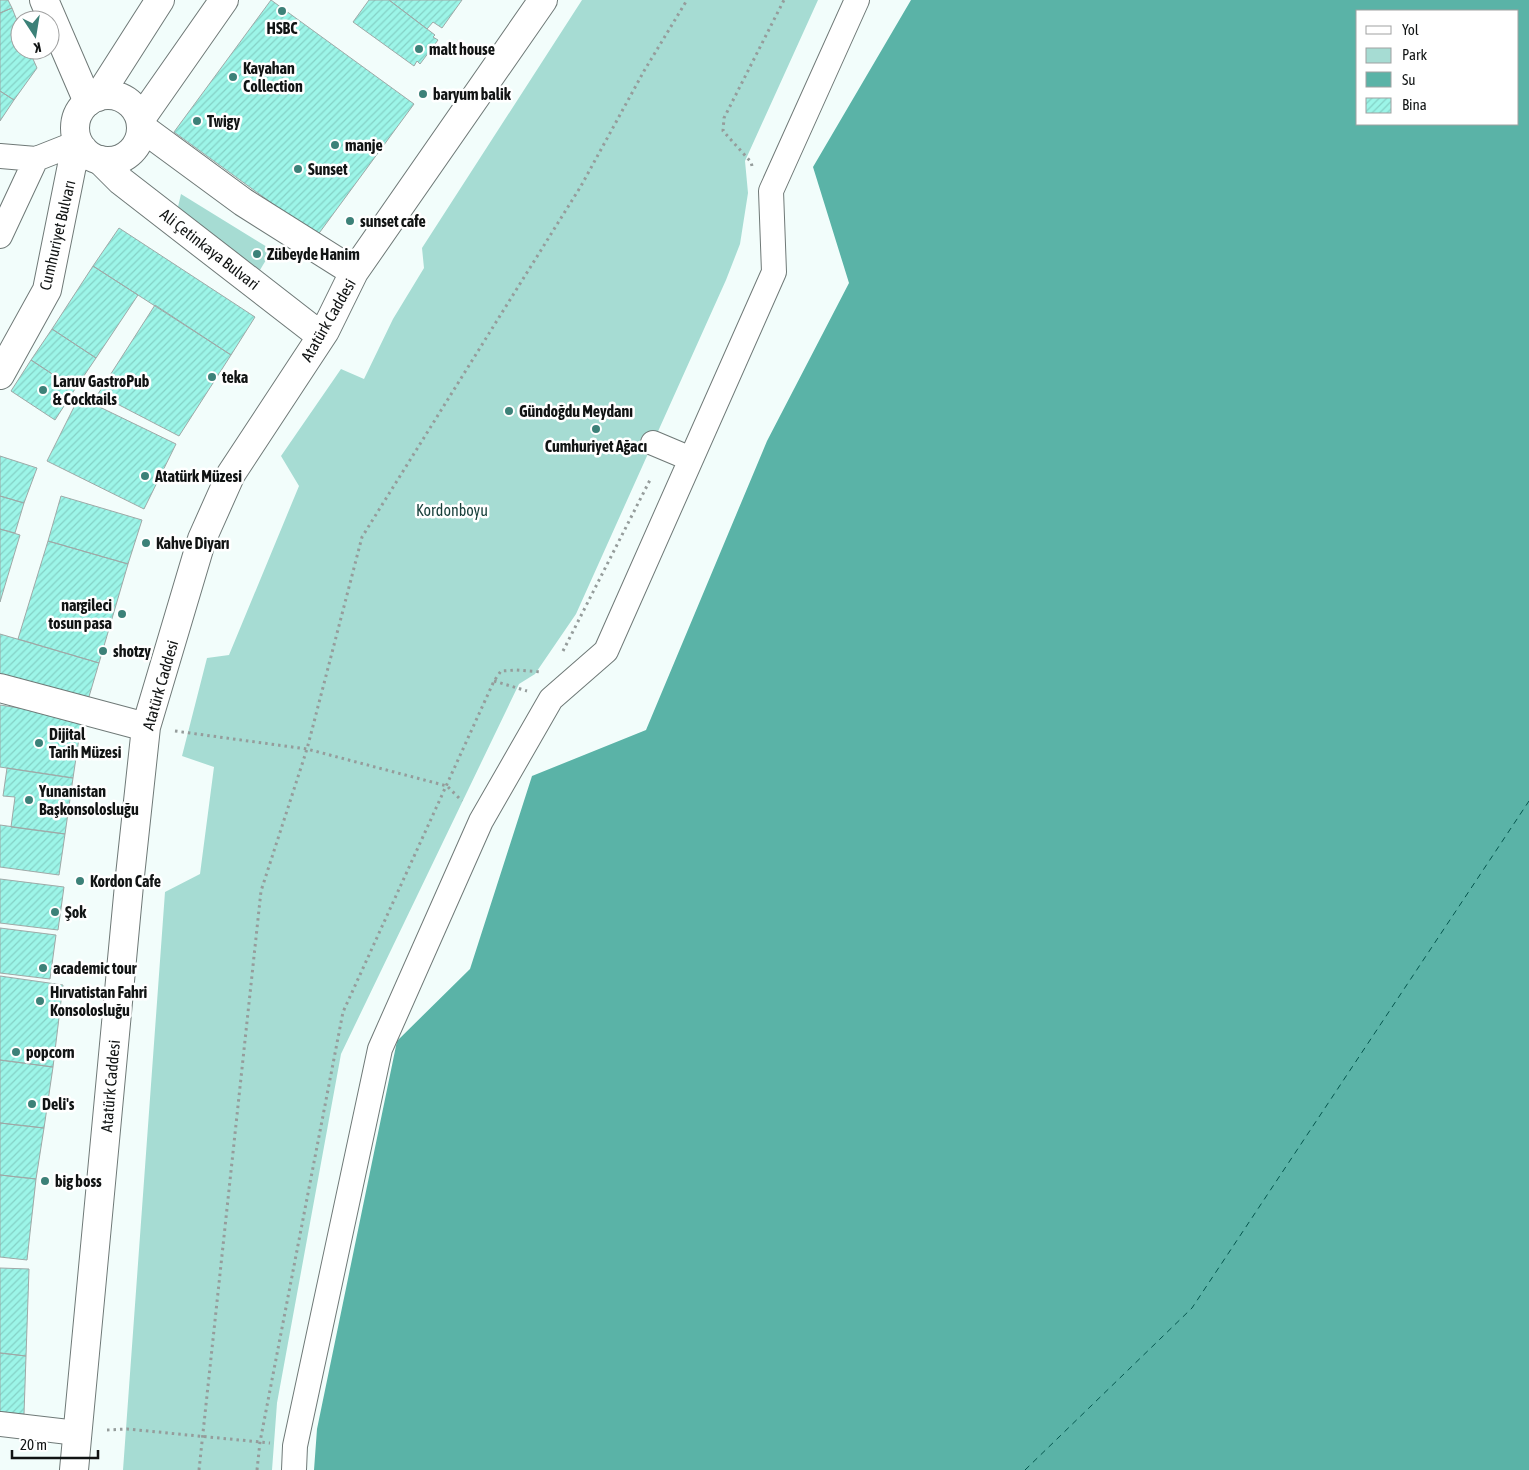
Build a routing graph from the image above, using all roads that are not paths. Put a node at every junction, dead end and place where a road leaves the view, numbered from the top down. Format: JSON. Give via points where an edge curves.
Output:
{"nodes":[{"id":1,"x":44,"y":0,"type":"edge"},
{"id":2,"x":160,"y":0,"type":"edge"},
{"id":3,"x":224,"y":0,"type":"edge"},
{"id":4,"x":543,"y":0,"type":"edge"},
{"id":5,"x":857,"y":0,"type":"edge"},
{"id":6,"x":93,"y":99,"type":"junction"},
{"id":7,"x":141,"y":124,"type":"junction"},
{"id":8,"x":87,"y":150,"type":"junction"},
{"id":9,"x":0,"y":156,"type":"edge"},
{"id":10,"x":36,"y":159,"type":"junction"},
{"id":11,"x":0,"y":236,"type":"edge"},
{"id":12,"x":354,"y":272,"type":"junction"},
{"id":13,"x":321,"y":336,"type":"junction"},
{"id":14,"x":0,"y":374,"type":"edge"},
{"id":15,"x":653,"y":443,"type":"dead end"},
{"id":16,"x":691,"y":459,"type":"junction"},
{"id":17,"x":0,"y":688,"type":"edge"},
{"id":18,"x":146,"y":727,"type":"junction"},
{"id":19,"x":0,"y":1424,"type":"edge"},
{"id":20,"x":77,"y":1432,"type":"junction"},
{"id":21,"x":74,"y":1470,"type":"edge"},
{"id":22,"x":294,"y":1470,"type":"edge"}],
"edges":[{"from":1,"to":6,"type":"street"},
{"from":2,"to":6,"type":"street"},
{"from":3,"to":7,"type":"street"},
{"from":4,"to":12,"type":"street","name":"Atatürk Caddesi"},
{"from":5,"to":16,"type":"street","via":[[771,190],[774,272]]},
{"from":6,"to":7,"type":"street","via":[[108,95],[124,99],[136,110]]},
{"from":6,"to":8,"type":"street","via":[[75,124],[76,134]]},
{"from":7,"to":8,"type":"street","via":[[136,146],[120,158],[110,160]]},
{"from":7,"to":12,"type":"street","via":[[243,202]]},
{"from":8,"to":10,"type":"street"},
{"from":8,"to":13,"type":"street","name":"Ali Çetinkaya Bulvari","via":[[121,181]]},
{"from":8,"to":14,"type":"street","name":"Cumhuriyet Bulvarı","via":[[72,165],[47,290]]},
{"from":9,"to":10,"type":"street"},
{"from":10,"to":11,"type":"street"},
{"from":12,"to":13,"type":"street","name":"Atatürk Caddesi"},
{"from":13,"to":18,"type":"street","name":"Atatürk Caddesi","via":[[231,474],[202,539]]},
{"from":15,"to":16,"type":"street"},
{"from":16,"to":22,"type":"street","via":[[606,651],[551,699],[481,821],[380,1049],[295,1446]]},
{"from":17,"to":18,"type":"street"},
{"from":18,"to":20,"type":"street","name":"Atatürk Caddesi"},
{"from":19,"to":20,"type":"street"},
{"from":20,"to":21,"type":"street","name":"Atatürk Caddesi"}]}
